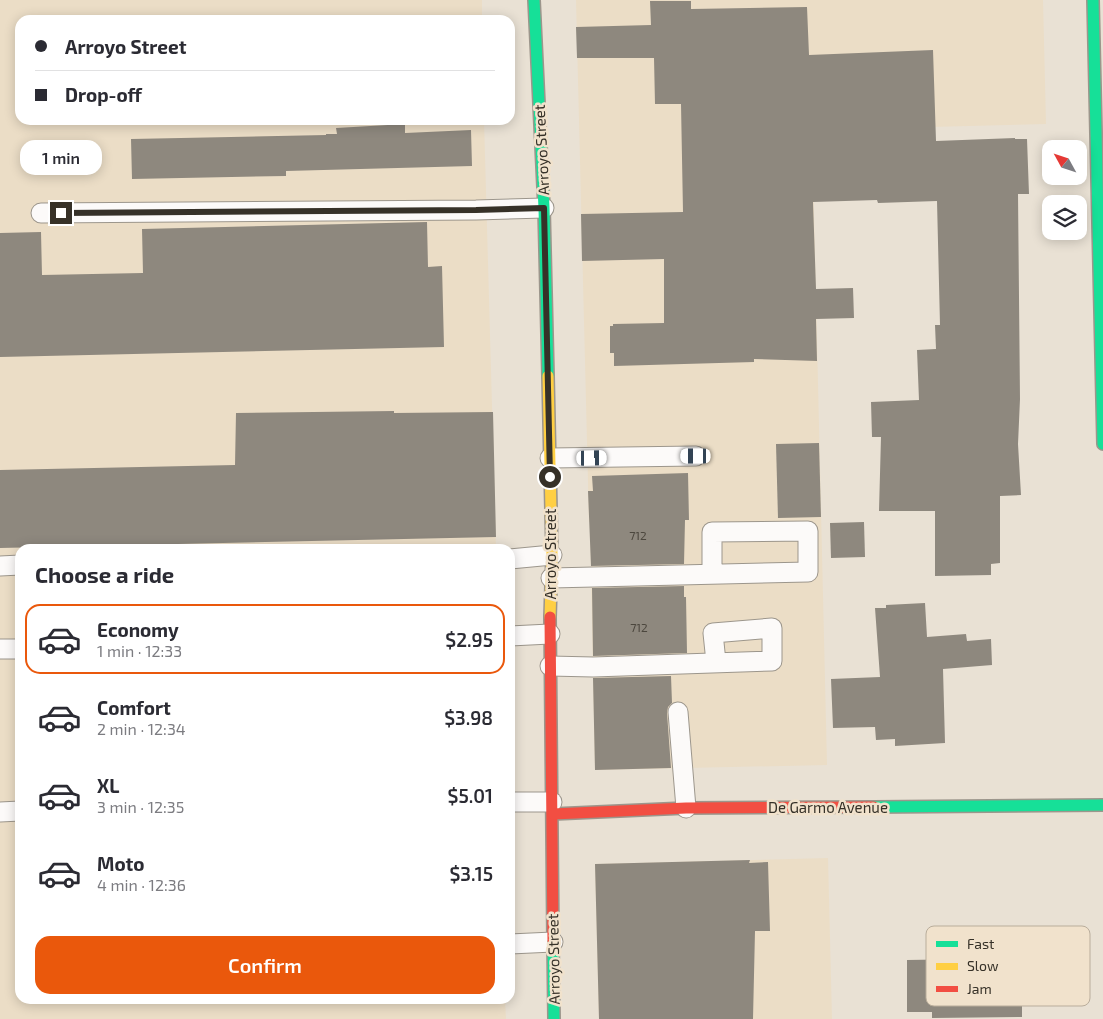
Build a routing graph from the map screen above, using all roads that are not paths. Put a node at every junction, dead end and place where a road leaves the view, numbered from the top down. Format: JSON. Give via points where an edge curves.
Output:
{"nodes":[{"id":1,"x":534,"y":0,"type":"edge"},
{"id":2,"x":1093,"y":0,"type":"edge"},
{"id":3,"x":544,"y":208,"type":"junction"},
{"id":4,"x":41,"y":213,"type":"dead end"},
{"id":5,"x":1103,"y":444,"type":"edge"},
{"id":6,"x":696,"y":456,"type":"dead end"},
{"id":7,"x":550,"y":458,"type":"junction"},
{"id":8,"x":552,"y":555,"type":"junction"},
{"id":9,"x":515,"y":559,"type":"edge"},
{"id":10,"x":15,"y":565,"type":"edge"},
{"id":11,"x":0,"y":566,"type":"edge"},
{"id":12,"x":712,"y":574,"type":"junction"},
{"id":13,"x":551,"y":578,"type":"junction"},
{"id":14,"x":550,"y":634,"type":"junction"},
{"id":15,"x":515,"y":636,"type":"edge"},
{"id":16,"x":0,"y":649,"type":"edge"},
{"id":17,"x":15,"y":649,"type":"edge"},
{"id":18,"x":716,"y":662,"type":"dead end"},
{"id":19,"x":550,"y":666,"type":"junction"},
{"id":20,"x":678,"y":712,"type":"dead end"},
{"id":21,"x":515,"y":803,"type":"edge"},
{"id":22,"x":1103,"y":805,"type":"edge"},
{"id":23,"x":552,"y":808,"type":"junction"},
{"id":24,"x":686,"y":808,"type":"junction"},
{"id":25,"x":0,"y":812,"type":"edge"},
{"id":26,"x":15,"y":812,"type":"edge"},
{"id":27,"x":553,"y":942,"type":"junction"},
{"id":28,"x":515,"y":944,"type":"edge"},
{"id":29,"x":554,"y":1019,"type":"edge"}],
"edges":[{"from":1,"to":3,"type":"street","name":"Arroyo Street"},
{"from":2,"to":5,"type":"street"},
{"from":3,"to":4,"type":"lane"},
{"from":3,"to":7,"type":"street","name":"Arroyo Street"},
{"from":6,"to":7,"type":"lane"},
{"from":7,"to":8,"type":"street","name":"Arroyo Street"},
{"from":8,"to":9,"type":"lane"},
{"from":8,"to":13,"type":"street","name":"Arroyo Street"},
{"from":10,"to":11,"type":"lane"},
{"from":12,"to":12,"type":"lane","via":[[808,572],[808,531],[712,532]]},
{"from":12,"to":13,"type":"lane"},
{"from":13,"to":14,"type":"street","name":"Arroyo Street"},
{"from":14,"to":15,"type":"lane"},
{"from":14,"to":19,"type":"street","name":"Arroyo Street"},
{"from":16,"to":17,"type":"lane"},
{"from":18,"to":19,"type":"lane"},
{"from":19,"to":23,"type":"street","name":"Arroyo Street"},
{"from":20,"to":24,"type":"lane"},
{"from":21,"to":23,"type":"lane"},
{"from":22,"to":24,"type":"street","name":"De Garmo Avenue"},
{"from":23,"to":24,"type":"street","name":"De Garmo Avenue"},
{"from":23,"to":27,"type":"street","name":"Arroyo Street"},
{"from":25,"to":26,"type":"lane"},
{"from":27,"to":28,"type":"lane"},
{"from":27,"to":29,"type":"street","name":"Arroyo Street"}]}
